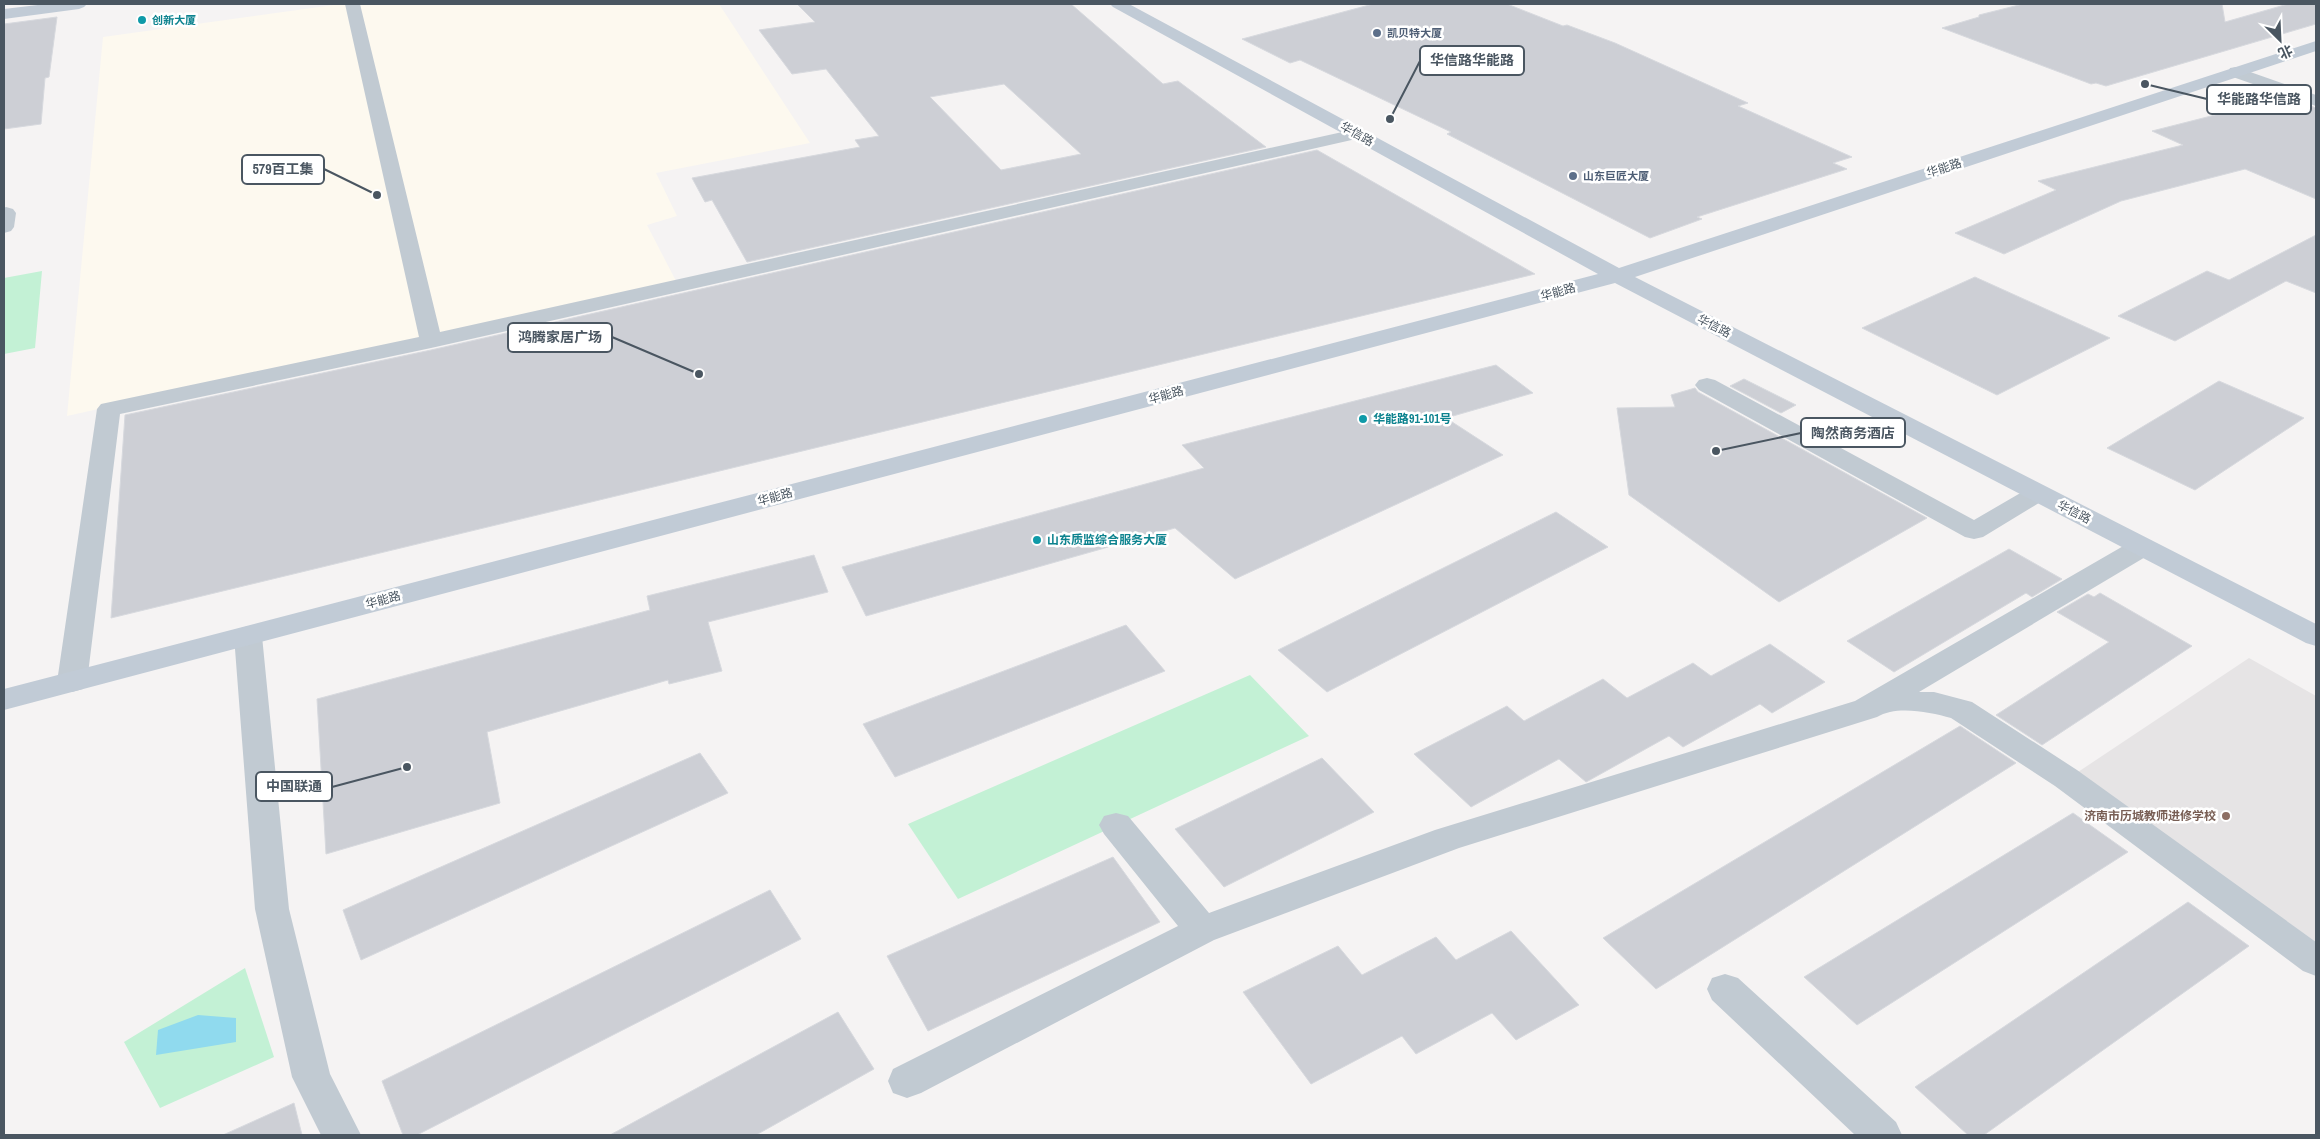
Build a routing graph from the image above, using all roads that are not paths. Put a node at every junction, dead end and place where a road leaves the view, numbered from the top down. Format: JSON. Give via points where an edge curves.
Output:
{"nodes":[{"id":1,"x":79,"y":4,"type":"edge"},
{"id":2,"x":352,"y":4,"type":"edge"},
{"id":3,"x":1118,"y":4,"type":"edge"},
{"id":4,"x":4,"y":14,"type":"edge"},
{"id":5,"x":2316,"y":46,"type":"edge"},
{"id":6,"x":2236,"y":72,"type":"junction"},
{"id":7,"x":2316,"y":101,"type":"edge"},
{"id":8,"x":1356,"y":134,"type":"junction"},
{"id":9,"x":4,"y":214,"type":"edge"},
{"id":10,"x":4,"y":228,"type":"edge"},
{"id":11,"x":1617,"y":276,"type":"junction"},
{"id":12,"x":431,"y":341,"type":"junction"},
{"id":13,"x":1707,"y":385,"type":"dead end"},
{"id":14,"x":2038,"y":494,"type":"junction"},
{"id":15,"x":2142,"y":547,"type":"junction"},
{"id":16,"x":248,"y":636,"type":"junction"},
{"id":17,"x":2316,"y":636,"type":"edge"},
{"id":18,"x":72,"y":682,"type":"junction"},
{"id":19,"x":4,"y":700,"type":"edge"},
{"id":20,"x":1882,"y":700,"type":"junction"},
{"id":21,"x":1116,"y":825,"type":"dead end"},
{"id":22,"x":1202,"y":930,"type":"junction"},
{"id":23,"x":2316,"y":960,"type":"edge"},
{"id":24,"x":1725,"y":989,"type":"dead end"},
{"id":25,"x":907,"y":1081,"type":"dead end"},
{"id":26,"x":341,"y":1135,"type":"edge"},
{"id":27,"x":1882,"y":1135,"type":"edge"}],
"edges":[{"from":1,"to":4,"type":"street"},
{"from":2,"to":12,"type":"street"},
{"from":3,"to":8,"type":"street","name":"华信路"},
{"from":5,"to":6,"type":"street","name":"华能路"},
{"from":6,"to":7,"type":"street"},
{"from":6,"to":11,"type":"street","name":"华能路"},
{"from":8,"to":11,"type":"street","name":"华信路"},
{"from":8,"to":12,"type":"street"},
{"from":9,"to":10,"type":"street"},
{"from":11,"to":14,"type":"street","name":"华信路"},
{"from":11,"to":16,"type":"street","name":"华能路"},
{"from":12,"to":18,"type":"street","via":[[109,409]]},
{"from":13,"to":14,"type":"street","via":[[1974,531]]},
{"from":14,"to":15,"type":"street","name":"华信路"},
{"from":15,"to":17,"type":"street","name":"华信路"},
{"from":15,"to":20,"type":"street"},
{"from":16,"to":18,"type":"street","name":"华能路"},
{"from":16,"to":26,"type":"street","via":[[272,909],[311,1077]]},
{"from":18,"to":19,"type":"street","name":"华能路"},
{"from":20,"to":22,"type":"street","via":[[1866,709],[1447,839]]},
{"from":20,"to":23,"type":"street","via":[[1934,702],[1961,710],[2066,778]]},
{"from":21,"to":22,"type":"street"},
{"from":22,"to":25,"type":"street"},
{"from":24,"to":27,"type":"street"}]}
